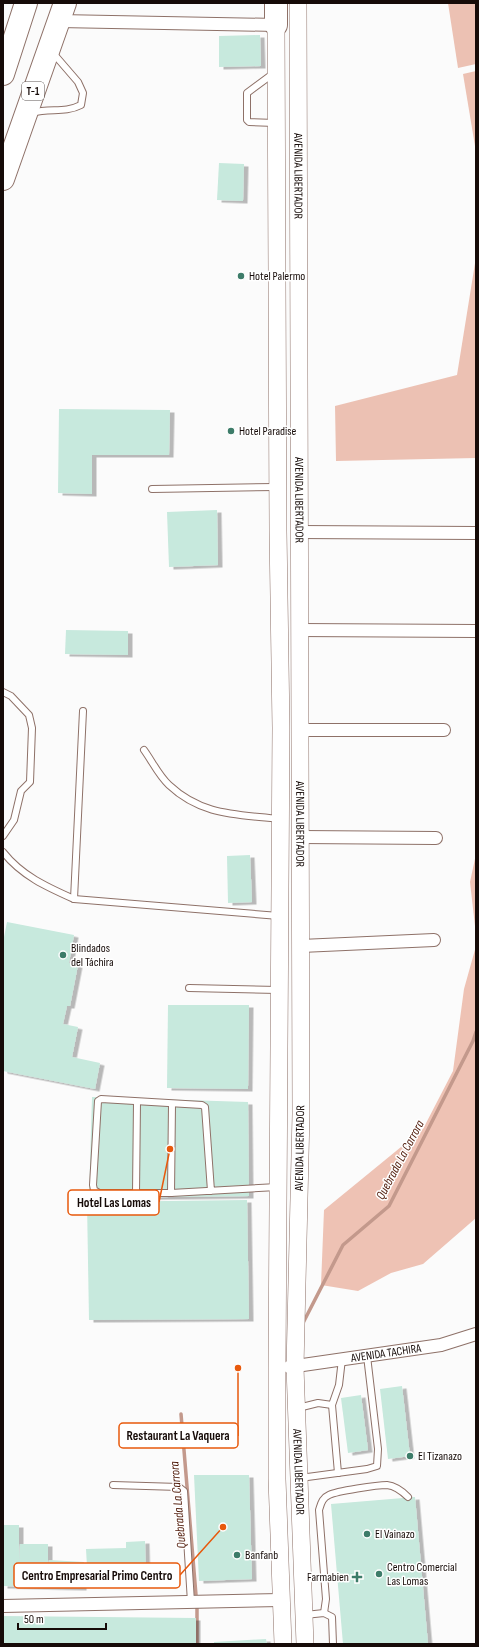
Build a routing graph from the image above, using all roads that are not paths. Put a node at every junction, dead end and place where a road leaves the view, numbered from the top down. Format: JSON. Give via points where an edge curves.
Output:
{"nodes":[{"id":1,"x":26,"y":3,"type":"edge"},
{"id":2,"x":276,"y":3,"type":"edge"},
{"id":3,"x":298,"y":3,"type":"edge"},
{"id":4,"x":62,"y":12,"type":"edge"},
{"id":5,"x":276,"y":24,"type":"junction"},
{"id":6,"x":49,"y":49,"type":"junction"},
{"id":7,"x":276,"y":72,"type":"junction"},
{"id":8,"x":3,"y":74,"type":"edge"},
{"id":9,"x":25,"y":115,"type":"junction"},
{"id":10,"x":276,"y":124,"type":"junction"},
{"id":11,"x":3,"y":179,"type":"edge"},
{"id":12,"x":277,"y":486,"type":"junction"},
{"id":13,"x":152,"y":489,"type":"dead end"},
{"id":14,"x":300,"y":532,"type":"junction"},
{"id":15,"x":476,"y":533,"type":"edge"},
{"id":16,"x":299,"y":630,"type":"junction"},
{"id":17,"x":476,"y":631,"type":"edge"},
{"id":18,"x":3,"y":692,"type":"edge"},
{"id":19,"x":82,"y":711,"type":"dead end"},
{"id":20,"x":300,"y":730,"type":"junction"},
{"id":21,"x":444,"y":730,"type":"dead end"},
{"id":22,"x":144,"y":750,"type":"dead end"},
{"id":23,"x":280,"y":819,"type":"junction"},
{"id":24,"x":3,"y":836,"type":"edge"},
{"id":25,"x":301,"y":837,"type":"junction"},
{"id":26,"x":436,"y":838,"type":"dead end"},
{"id":27,"x":3,"y":852,"type":"edge"},
{"id":28,"x":74,"y":899,"type":"junction"},
{"id":29,"x":280,"y":916,"type":"junction"},
{"id":30,"x":434,"y":940,"type":"dead end"},
{"id":31,"x":301,"y":946,"type":"junction"},
{"id":32,"x":189,"y":988,"type":"dead end"},
{"id":33,"x":279,"y":990,"type":"junction"},
{"id":34,"x":137,"y":1102,"type":"junction"},
{"id":35,"x":172,"y":1104,"type":"junction"},
{"id":36,"x":278,"y":1187,"type":"junction"},
{"id":37,"x":211,"y":1191,"type":"junction"},
{"id":38,"x":136,"y":1193,"type":"junction"},
{"id":39,"x":171,"y":1193,"type":"junction"},
{"id":40,"x":476,"y":1334,"type":"edge"},
{"id":41,"x":367,"y":1356,"type":"junction"},
{"id":42,"x":342,"y":1359,"type":"junction"},
{"id":43,"x":277,"y":1366,"type":"junction"},
{"id":44,"x":295,"y":1368,"type":"junction"},
{"id":45,"x":332,"y":1405,"type":"junction"},
{"id":46,"x":297,"y":1409,"type":"junction"},
{"id":47,"x":338,"y":1473,"type":"junction"},
{"id":48,"x":299,"y":1478,"type":"junction"},
{"id":49,"x":113,"y":1485,"type":"dead end"},
{"id":50,"x":408,"y":1497,"type":"dead end"},
{"id":51,"x":280,"y":1600,"type":"junction"},
{"id":52,"x":191,"y":1602,"type":"junction"},
{"id":53,"x":3,"y":1606,"type":"edge"},
{"id":54,"x":324,"y":1613,"type":"junction"},
{"id":55,"x":303,"y":1615,"type":"junction"},
{"id":56,"x":283,"y":1644,"type":"edge"},
{"id":57,"x":305,"y":1644,"type":"edge"},
{"id":58,"x":333,"y":1644,"type":"edge"}],
"edges":[{"from":1,"to":8,"type":"highway"},
{"from":2,"to":5,"type":"highway"},
{"from":3,"to":14,"type":"main road","name":"AVENIDA LIBERTADOR"},
{"from":4,"to":5,"type":"street"},
{"from":4,"to":6,"type":"highway","number":"T-1"},
{"from":5,"to":7,"type":"main road","name":"AVENIDA LIBERTADOR"},
{"from":6,"to":9,"type":"highway","number":"T-1"},
{"from":6,"to":9,"type":"lane","via":[[78,82],[83,93],[81,105],[70,111],[40,110]]},
{"from":7,"to":10,"type":"main road","name":"AVENIDA LIBERTADOR"},
{"from":7,"to":10,"type":"lane","via":[[247,93],[247,120]]},
{"from":9,"to":11,"type":"highway","number":"T-1"},
{"from":10,"to":12,"type":"main road","name":"AVENIDA LIBERTADOR"},
{"from":12,"to":13,"type":"lane"},
{"from":12,"to":23,"type":"main road","name":"AVENIDA LIBERTADOR","via":[[281,639]]},
{"from":14,"to":15,"type":"street"},
{"from":14,"to":16,"type":"main road","name":"AVENIDA LIBERTADOR"},
{"from":16,"to":17,"type":"street"},
{"from":16,"to":20,"type":"main road","name":"AVENIDA LIBERTADOR"},
{"from":18,"to":24,"type":"lane","via":[[11,696],[29,715],[32,728],[30,782],[22,791],[14,820]]},
{"from":19,"to":28,"type":"lane"},
{"from":20,"to":21,"type":"street"},
{"from":20,"to":25,"type":"main road","name":"AVENIDA LIBERTADOR"},
{"from":22,"to":23,"type":"lane","via":[[168,784],[196,805],[219,813]]},
{"from":23,"to":29,"type":"main road","name":"AVENIDA LIBERTADOR"},
{"from":25,"to":26,"type":"street"},
{"from":25,"to":31,"type":"main road","name":"AVENIDA LIBERTADOR"},
{"from":27,"to":28,"type":"lane","via":[[22,872]]},
{"from":28,"to":29,"type":"lane"},
{"from":29,"to":33,"type":"main road","name":"AVENIDA LIBERTADOR"},
{"from":30,"to":31,"type":"street"},
{"from":31,"to":44,"type":"main road","name":"AVENIDA LIBERTADOR","via":[[301,1114]]},
{"from":32,"to":33,"type":"lane"},
{"from":33,"to":36,"type":"main road","name":"AVENIDA LIBERTADOR"},
{"from":34,"to":35,"type":"lane"},
{"from":34,"to":38,"type":"lane"},
{"from":34,"to":38,"type":"lane","via":[[101,1099],[98,1101],[93,1185],[94,1190],[99,1193]]},
{"from":35,"to":37,"type":"lane","via":[[202,1104],[206,1109]]},
{"from":35,"to":39,"type":"lane"},
{"from":36,"to":37,"type":"lane"},
{"from":36,"to":43,"type":"main road","name":"AVENIDA LIBERTADOR"},
{"from":37,"to":39,"type":"lane"},
{"from":38,"to":39,"type":"lane"},
{"from":40,"to":41,"type":"street","name":"AVENIDA TACHIRA","via":[[441,1345]]},
{"from":41,"to":42,"type":"street","name":"AVENIDA TACHIRA"},
{"from":41,"to":47,"type":"lane","via":[[378,1449],[377,1466]]},
{"from":42,"to":44,"type":"street","name":"AVENIDA TACHIRA"},
{"from":42,"to":45,"type":"lane","via":[[339,1385]]},
{"from":43,"to":44,"type":"street","name":"AVENIDA TACHIRA"},
{"from":43,"to":51,"type":"main road","name":"AVENIDA LIBERTADOR"},
{"from":44,"to":46,"type":"main road","name":"AVENIDA LIBERTADOR"},
{"from":45,"to":46,"type":"lane","via":[[318,1403]]},
{"from":45,"to":47,"type":"lane"},
{"from":46,"to":48,"type":"main road","name":"AVENIDA LIBERTADOR"},
{"from":47,"to":48,"type":"lane"},
{"from":48,"to":55,"type":"main road","name":"AVENIDA LIBERTADOR"},
{"from":49,"to":52,"type":"lane","via":[[179,1487],[184,1491]]},
{"from":50,"to":54,"type":"lane","via":[[402,1490],[386,1485],[338,1492],[328,1495],[321,1501],[318,1510],[326,1599]]},
{"from":51,"to":52,"type":"street"},
{"from":51,"to":56,"type":"main road","name":"AVENIDA LIBERTADOR"},
{"from":52,"to":53,"type":"street"},
{"from":54,"to":55,"type":"lane"},
{"from":54,"to":58,"type":"lane","via":[[332,1617]]},
{"from":55,"to":57,"type":"main road","name":"AVENIDA LIBERTADOR"}]}
